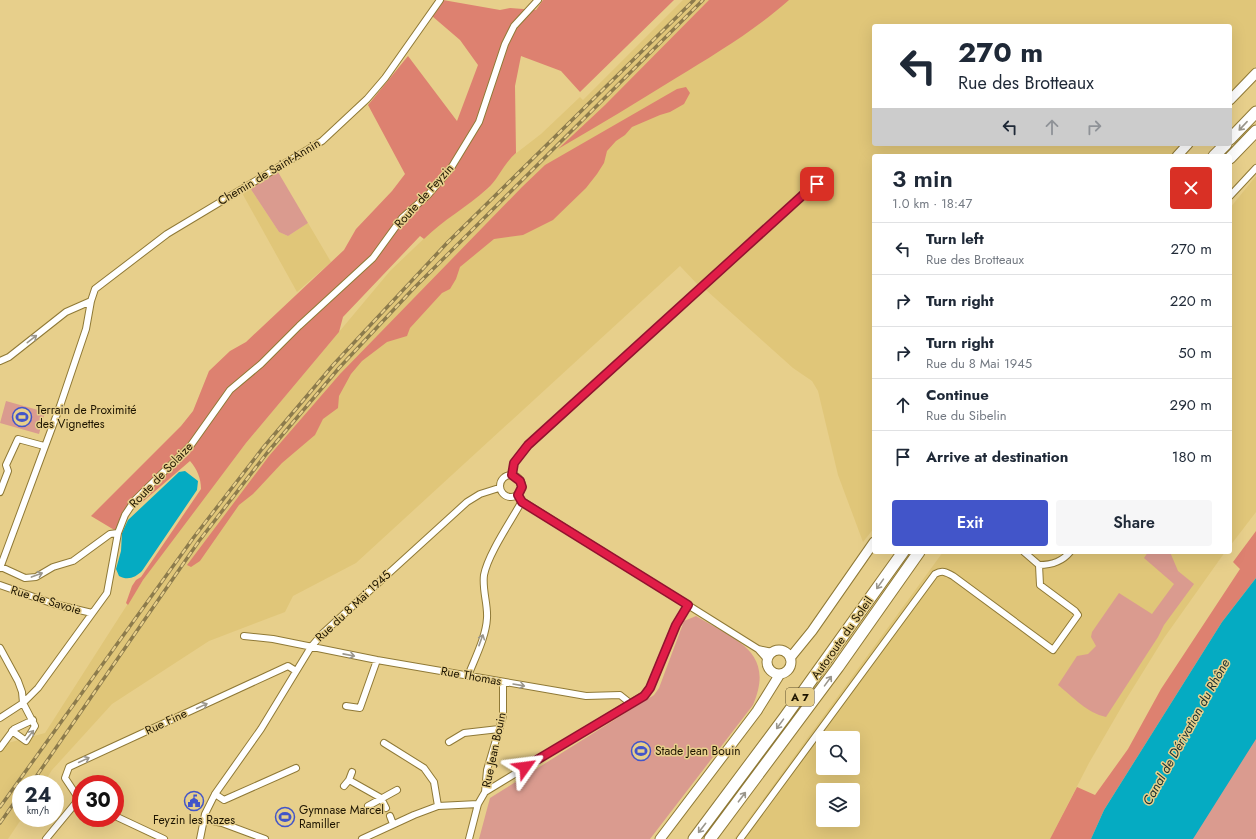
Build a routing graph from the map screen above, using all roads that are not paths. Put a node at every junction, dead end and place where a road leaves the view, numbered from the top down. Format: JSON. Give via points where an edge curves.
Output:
{"nodes":[{"id":1,"x":440,"y":0,"type":"edge"},
{"id":2,"x":538,"y":0,"type":"edge"},
{"id":3,"x":1256,"y":73,"type":"edge"},
{"id":4,"x":1232,"y":98,"type":"edge"},
{"id":5,"x":1256,"y":112,"type":"edge"},
{"id":6,"x":1256,"y":131,"type":"edge"},
{"id":7,"x":1232,"y":137,"type":"edge"},
{"id":8,"x":1186,"y":146,"type":"edge"},
{"id":9,"x":1224,"y":146,"type":"edge"},
{"id":10,"x":1179,"y":154,"type":"edge"},
{"id":11,"x":1216,"y":154,"type":"edge"},
{"id":12,"x":1232,"y":156,"type":"edge"},
{"id":13,"x":1256,"y":168,"type":"edge"},
{"id":14,"x":817,"y":184,"type":"dead end"},
{"id":15,"x":1232,"y":194,"type":"edge"},
{"id":16,"x":91,"y":301,"type":"junction"},
{"id":17,"x":0,"y":361,"type":"edge"},
{"id":18,"x":247,"y":375,"type":"joint"},
{"id":19,"x":44,"y":446,"type":"junction"},
{"id":20,"x":512,"y":475,"type":"junction"},
{"id":21,"x":500,"y":488,"type":"junction"},
{"id":22,"x":0,"y":492,"type":"edge"},
{"id":23,"x":518,"y":495,"type":"junction"},
{"id":24,"x":522,"y":502,"type":"junction"},
{"id":25,"x":118,"y":533,"type":"junction"},
{"id":26,"x":872,"y":545,"type":"edge"},
{"id":27,"x":902,"y":554,"type":"edge"},
{"id":28,"x":918,"y":554,"type":"edge"},
{"id":29,"x":1026,"y":554,"type":"edge"},
{"id":30,"x":1068,"y":554,"type":"edge"},
{"id":31,"x":1039,"y":565,"type":"junction"},
{"id":32,"x":0,"y":568,"type":"edge"},
{"id":33,"x":0,"y":585,"type":"edge"},
{"id":34,"x":688,"y":605,"type":"junction"},
{"id":35,"x":92,"y":614,"type":"junction"},
{"id":36,"x":244,"y":636,"type":"dead end"},
{"id":37,"x":807,"y":638,"type":"junction"},
{"id":38,"x":311,"y":647,"type":"junction"},
{"id":39,"x":0,"y":648,"type":"edge"},
{"id":40,"x":784,"y":651,"type":"junction"},
{"id":41,"x":769,"y":656,"type":"junction"},
{"id":42,"x":790,"y":658,"type":"junction"},
{"id":43,"x":377,"y":660,"type":"junction"},
{"id":44,"x":769,"y":670,"type":"junction"},
{"id":45,"x":296,"y":671,"type":"junction"},
{"id":46,"x":780,"y":674,"type":"junction"},
{"id":47,"x":468,"y":676,"type":"junction"},
{"id":48,"x":503,"y":682,"type":"junction"},
{"id":49,"x":766,"y":697,"type":"junction"},
{"id":50,"x":23,"y":703,"type":"junction"},
{"id":51,"x":630,"y":703,"type":"junction"},
{"id":52,"x":346,"y":706,"type":"dead end"},
{"id":53,"x":0,"y":718,"type":"edge"},
{"id":54,"x":33,"y":720,"type":"junction"},
{"id":55,"x":499,"y":729,"type":"junction"},
{"id":56,"x":12,"y":731,"type":"junction"},
{"id":57,"x":449,"y":742,"type":"dead end"},
{"id":58,"x":384,"y":743,"type":"dead end"},
{"id":59,"x":0,"y":748,"type":"edge"},
{"id":60,"x":296,"y":768,"type":"dead end"},
{"id":61,"x":352,"y":772,"type":"dead end"},
{"id":62,"x":349,"y":780,"type":"junction"},
{"id":63,"x":344,"y":786,"type":"dead end"},
{"id":64,"x":72,"y":788,"type":"edge"},
{"id":65,"x":397,"y":790,"type":"dead end"},
{"id":66,"x":485,"y":792,"type":"junction"},
{"id":67,"x":215,"y":794,"type":"junction"},
{"id":68,"x":381,"y":798,"type":"junction"},
{"id":69,"x":478,"y":804,"type":"junction"},
{"id":70,"x":368,"y":806,"type":"dead end"},
{"id":71,"x":438,"y":806,"type":"junction"},
{"id":72,"x":72,"y":808,"type":"edge"},
{"id":73,"x":386,"y":808,"type":"dead end"},
{"id":74,"x":390,"y":816,"type":"dead end"},
{"id":75,"x":204,"y":819,"type":"junction"},
{"id":76,"x":124,"y":820,"type":"edge"},
{"id":77,"x":393,"y":824,"type":"junction"},
{"id":78,"x":46,"y":839,"type":"edge"},
{"id":79,"x":164,"y":839,"type":"edge"},
{"id":80,"x":200,"y":839,"type":"edge"},
{"id":81,"x":265,"y":839,"type":"edge"},
{"id":82,"x":362,"y":839,"type":"edge"},
{"id":83,"x":469,"y":839,"type":"edge"},
{"id":84,"x":660,"y":839,"type":"edge"},
{"id":85,"x":694,"y":839,"type":"edge"},
{"id":86,"x":710,"y":839,"type":"edge"},
{"id":87,"x":740,"y":839,"type":"edge"}],
"edges":[{"from":1,"to":16,"type":"street","name":"Chemin de Saint-Annin","via":[[367,99],[322,141],[167,234],[95,289]]},
{"from":2,"to":18,"type":"street","name":"Route de Feyzin","via":[[514,26],[505,44],[479,122],[451,168],[428,195],[402,218],[373,258]]},
{"from":3,"to":4,"type":"main road"},
{"from":5,"to":7,"type":"highway","one_way":true},
{"from":6,"to":12,"type":"highway"},
{"from":8,"to":10,"type":"main road"},
{"from":9,"to":11,"type":"highway"},
{"from":13,"to":15,"type":"street"},
{"from":14,"to":20,"type":"street","via":[[528,445],[514,463]]},
{"from":17,"to":16,"type":"street","one_way":true,"via":[[9,357],[66,312]]},
{"from":16,"to":19,"type":"street","via":[[86,329]]},
{"from":18,"to":25,"type":"street","name":"Route de Solaize","via":[[230,390],[187,450],[135,500],[125,515]]},
{"from":19,"to":22,"type":"street","via":[[18,439],[6,465],[8,471]]},
{"from":19,"to":32,"type":"street"},
{"from":20,"to":21,"type":"street","via":[[503,479]]},
{"from":20,"to":23,"type":"street","via":[[522,484]]},
{"from":21,"to":23,"type":"street","via":[[505,496],[511,498]]},
{"from":21,"to":38,"type":"street","name":"Rue du 8 Mai 1945","via":[[480,494],[467,502],[322,634]]},
{"from":23,"to":24,"type":"street"},
{"from":24,"to":34,"type":"street"},
{"from":47,"to":24,"type":"street","one_way":true,"via":[[487,618],[484,574]]},
{"from":32,"to":25,"type":"street","one_way":true,"via":[[25,578],[36,577],[53,567],[73,561],[110,534]]},
{"from":25,"to":35,"type":"street","name":"Route de Solaize","via":[[107,593]]},
{"from":26,"to":37,"type":"main road"},
{"from":27,"to":85,"type":"highway","name":"Autoroute du Soleil","number":"A 7","one_way":true},
{"from":86,"to":28,"type":"highway","name":"Autoroute du Soleil","number":"A 7","one_way":true,"via":[[833,674]]},
{"from":29,"to":31,"type":"street"},
{"from":30,"to":31,"type":"street","via":[[1052,565]]},
{"from":31,"to":87,"type":"street","via":[[1040,585],[1078,616],[1053,650],[953,576],[940,571],[935,574]]},
{"from":33,"to":35,"type":"street","name":"Rue de Savoie"},
{"from":34,"to":41,"type":"street"},
{"from":34,"to":51,"type":"street","via":[[676,625],[650,688],[644,696]]},
{"from":35,"to":50,"type":"street","name":"Route de Solaize","via":[[38,688]]},
{"from":36,"to":38,"type":"street","name":"Rue Thomas"},
{"from":37,"to":40,"type":"main road"},
{"from":37,"to":42,"type":"main road"},
{"from":38,"to":43,"type":"street","name":"Rue Thomas","one_way":true},
{"from":38,"to":45,"type":"street","name":"Rue du 8 Mai 1945"},
{"from":39,"to":50,"type":"street","via":[[18,681]]},
{"from":40,"to":41,"type":"main road"},
{"from":40,"to":42,"type":"main road"},
{"from":41,"to":44,"type":"main road"},
{"from":42,"to":46,"type":"main road","via":[[789,669]]},
{"from":43,"to":47,"type":"street","name":"Rue Thomas"},
{"from":43,"to":52,"type":"street","via":[[360,708]]},
{"from":44,"to":46,"type":"main road"},
{"from":44,"to":49,"type":"main road"},
{"from":64,"to":45,"type":"street","name":"Rue Fine","one_way":true,"via":[[65,778],[69,767],[288,666]]},
{"from":45,"to":67,"type":"street","name":"Rue du 8 Mai 1945","via":[[261,729]]},
{"from":46,"to":49,"type":"main road"},
{"from":47,"to":48,"type":"street","name":"Rue Thomas"},
{"from":48,"to":51,"type":"street","name":"Rue Thomas","one_way":true,"via":[[586,696],[620,695]]},
{"from":48,"to":55,"type":"street","name":"Rue Jean Bouin","via":[[503,716]]},
{"from":49,"to":84,"type":"main road"},
{"from":50,"to":53,"type":"street","name":"Route de Solaize"},
{"from":50,"to":54,"type":"street"},
{"from":51,"to":66,"type":"street"},
{"from":54,"to":56,"type":"street"},
{"from":56,"to":54,"type":"street","one_way":true,"via":[[26,741],[36,727]]},
{"from":55,"to":57,"type":"street","via":[[464,733]]},
{"from":55,"to":66,"type":"street","name":"Rue Jean Bouin","via":[[487,770]]},
{"from":56,"to":59,"type":"street"},
{"from":58,"to":71,"type":"street","via":[[424,768],[434,782]]},
{"from":60,"to":67,"type":"street","via":[[224,800]]},
{"from":61,"to":62,"type":"street"},
{"from":62,"to":63,"type":"street"},
{"from":62,"to":68,"type":"street"},
{"from":65,"to":68,"type":"street"},
{"from":66,"to":69,"type":"street","name":"Rue Jean Bouin"},
{"from":67,"to":75,"type":"street","name":"Rue du 8 Mai 1945"},
{"from":68,"to":70,"type":"street"},
{"from":68,"to":73,"type":"street"},
{"from":69,"to":71,"type":"street"},
{"from":69,"to":83,"type":"street","name":"Rue Jean Bouin"},
{"from":71,"to":77,"type":"street"},
{"from":72,"to":78,"type":"street"},
{"from":74,"to":77,"type":"street"},
{"from":75,"to":80,"type":"street","name":"Rue du 8 Mai 1945"},
{"from":75,"to":81,"type":"street"},
{"from":76,"to":79,"type":"street"},
{"from":77,"to":82,"type":"street"}]}
